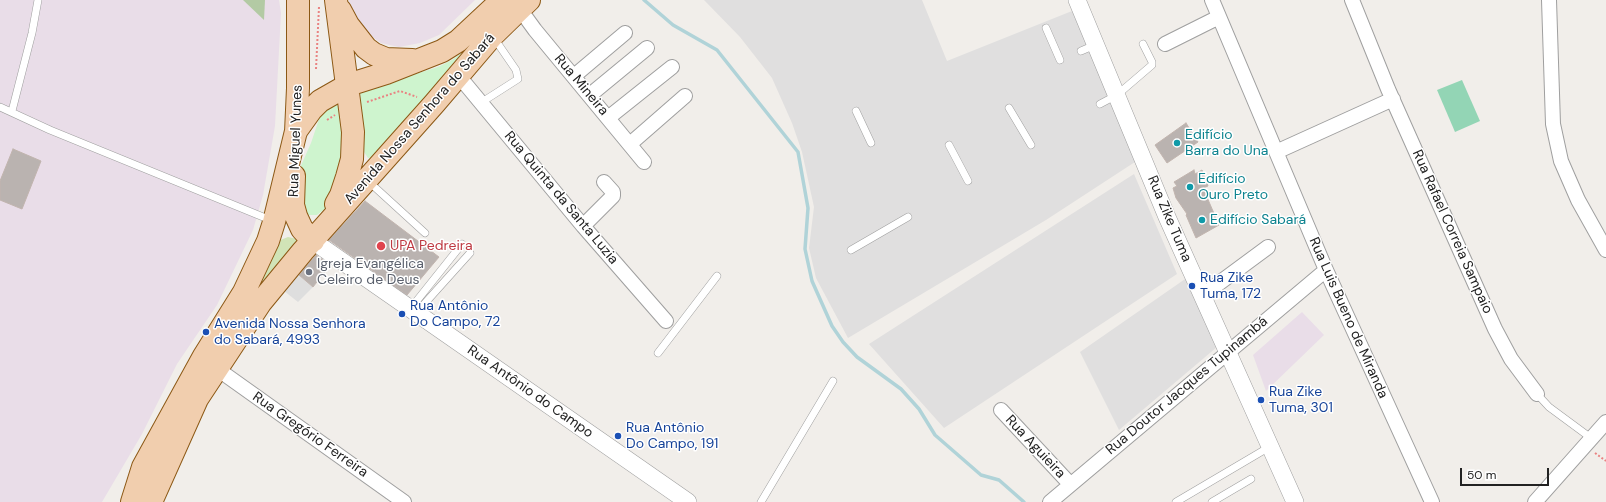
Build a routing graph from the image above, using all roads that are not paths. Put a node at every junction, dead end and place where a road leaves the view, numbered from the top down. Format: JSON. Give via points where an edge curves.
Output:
{"nodes":[{"id":1,"x":38,"y":0,"type":"edge"},
{"id":2,"x":298,"y":0,"type":"edge"},
{"id":3,"x":1077,"y":0,"type":"edge"},
{"id":4,"x":1212,"y":0,"type":"edge"},
{"id":5,"x":1352,"y":0,"type":"edge"},
{"id":6,"x":1549,"y":0,"type":"edge"},
{"id":7,"x":330,"y":1,"type":"edge"},
{"id":8,"x":517,"y":3,"type":"edge"},
{"id":9,"x":1219,"y":17,"type":"junction"},
{"id":10,"x":1046,"y":28,"type":"dead end"},
{"id":11,"x":625,"y":33,"type":"dead end"},
{"id":12,"x":492,"y":36,"type":"junction"},
{"id":13,"x":1144,"y":44,"type":"dead end"},
{"id":14,"x":1165,"y":44,"type":"dead end"},
{"id":15,"x":647,"y":48,"type":"dead end"},
{"id":16,"x":422,"y":60,"type":"junction"},
{"id":17,"x":1060,"y":60,"type":"dead end"},
{"id":18,"x":672,"y":67,"type":"dead end"},
{"id":19,"x":458,"y":75,"type":"junction"},
{"id":20,"x":574,"y":76,"type":"junction"},
{"id":21,"x":348,"y":86,"type":"junction"},
{"id":22,"x":590,"y":95,"type":"junction"},
{"id":23,"x":1117,"y":95,"type":"junction"},
{"id":24,"x":685,"y":96,"type":"dead end"},
{"id":25,"x":1393,"y":99,"type":"junction"},
{"id":26,"x":482,"y":102,"type":"junction"},
{"id":27,"x":1100,"y":104,"type":"dead end"},
{"id":28,"x":0,"y":107,"type":"edge"},
{"id":29,"x":1010,"y":108,"type":"dead end"},
{"id":30,"x":12,"y":111,"type":"junction"},
{"id":31,"x":856,"y":111,"type":"dead end"},
{"id":32,"x":608,"y":118,"type":"junction"},
{"id":33,"x":296,"y":131,"type":"junction"},
{"id":34,"x":871,"y":143,"type":"dead end"},
{"id":35,"x":630,"y":144,"type":"junction"},
{"id":36,"x":949,"y":145,"type":"dead end"},
{"id":37,"x":1031,"y":145,"type":"dead end"},
{"id":38,"x":1276,"y":152,"type":"junction"},
{"id":39,"x":644,"y":162,"type":"dead end"},
{"id":40,"x":366,"y":179,"type":"junction"},
{"id":41,"x":968,"y":181,"type":"dead end"},
{"id":42,"x":604,"y":182,"type":"dead end"},
{"id":43,"x":908,"y":217,"type":"dead end"},
{"id":44,"x":274,"y":222,"type":"junction"},
{"id":45,"x":583,"y":226,"type":"junction"},
{"id":46,"x":425,"y":233,"type":"dead end"},
{"id":47,"x":313,"y":241,"type":"junction"},
{"id":48,"x":462,"y":244,"type":"dead end"},
{"id":49,"x":1268,"y":247,"type":"dead end"},
{"id":50,"x":851,"y":250,"type":"dead end"},
{"id":51,"x":1606,"y":250,"type":"edge"},
{"id":52,"x":470,"y":253,"type":"dead end"},
{"id":53,"x":1326,"y":270,"type":"junction"},
{"id":54,"x":717,"y":276,"type":"dead end"},
{"id":55,"x":1203,"y":295,"type":"junction"},
{"id":56,"x":414,"y":310,"type":"junction"},
{"id":57,"x":671,"y":325,"type":"junction"},
{"id":58,"x":1228,"y":352,"type":"junction"},
{"id":59,"x":658,"y":353,"type":"dead end"},
{"id":60,"x":216,"y":368,"type":"junction"},
{"id":61,"x":833,"y":381,"type":"dead end"},
{"id":62,"x":1537,"y":394,"type":"joint"},
{"id":63,"x":1001,"y":410,"type":"dead end"},
{"id":64,"x":1606,"y":422,"type":"edge"},
{"id":65,"x":1591,"y":438,"type":"junction"},
{"id":66,"x":1270,"y":446,"type":"junction"},
{"id":67,"x":143,"y":468,"type":"junction"},
{"id":68,"x":1251,"y":479,"type":"dead end"},
{"id":69,"x":1070,"y":484,"type":"junction"},
{"id":70,"x":120,"y":502,"type":"edge"},
{"id":71,"x":132,"y":502,"type":"edge"},
{"id":72,"x":151,"y":502,"type":"edge"},
{"id":73,"x":404,"y":502,"type":"edge"},
{"id":74,"x":687,"y":502,"type":"edge"},
{"id":75,"x":761,"y":502,"type":"edge"},
{"id":76,"x":1050,"y":502,"type":"edge"},
{"id":77,"x":1176,"y":502,"type":"edge"},
{"id":78,"x":1214,"y":502,"type":"edge"},
{"id":79,"x":1295,"y":502,"type":"edge"},
{"id":80,"x":1432,"y":502,"type":"edge"},
{"id":81,"x":1535,"y":502,"type":"edge"}],
"edges":[{"from":1,"to":30,"type":"lane"},
{"from":2,"to":33,"type":"main road","name":"Rua Miguel Yunes"},
{"from":3,"to":23,"type":"street","name":"Rua Zike Tuma","via":[[1088,48]]},
{"from":4,"to":9,"type":"street","name":"Rua Luis Bueno de Miranda"},
{"from":5,"to":25,"type":"street","name":"Rua Rafael Correia Sampaio"},
{"from":6,"to":51,"type":"street","via":[[1553,124],[1561,161],[1578,200]]},
{"from":7,"to":16,"type":"main road","via":[[366,48],[374,54],[386,59]]},
{"from":7,"to":21,"type":"main road"},
{"from":8,"to":12,"type":"main road","name":"Avenida Nossa Senhora do Sabará"},
{"from":8,"to":16,"type":"main road","name":"Avenida Nossa Senhora do Sabará","via":[[458,41]]},
{"from":8,"to":20,"type":"street","name":"Rua Mineira"},
{"from":9,"to":14,"type":"street"},
{"from":9,"to":38,"type":"street","name":"Rua Luis Bueno de Miranda"},
{"from":10,"to":17,"type":"lane"},
{"from":11,"to":20,"type":"street"},
{"from":12,"to":19,"type":"main road","name":"Avenida Nossa Senhora do Sabará"},
{"from":12,"to":26,"type":"lane","via":[[516,70],[518,79]]},
{"from":13,"to":23,"type":"lane","via":[[1152,65]]},
{"from":15,"to":22,"type":"street"},
{"from":16,"to":21,"type":"main road","name":"Avenida Nossa Senhora do Sabará"},
{"from":18,"to":32,"type":"street"},
{"from":19,"to":26,"type":"street","name":"Rua Quinta da Santa Luzia"},
{"from":19,"to":40,"type":"main road","name":"Avenida Nossa Senhora do Sabará"},
{"from":20,"to":22,"type":"street","name":"Rua Mineira"},
{"from":21,"to":33,"type":"main road","name":"Avenida Nossa Senhora do Sabará","via":[[320,101]]},
{"from":21,"to":47,"type":"main road","via":[[353,132],[352,159],[341,195]]},
{"from":22,"to":32,"type":"street","name":"Rua Mineira"},
{"from":23,"to":27,"type":"lane"},
{"from":23,"to":55,"type":"street","name":"Rua Zike Tuma","via":[[1167,217]]},
{"from":24,"to":35,"type":"street"},
{"from":25,"to":38,"type":"street"},
{"from":25,"to":62,"type":"street","name":"Rua Rafael Correia Sampaio","via":[[1495,329],[1511,359]]},
{"from":26,"to":45,"type":"street","name":"Rua Quinta da Santa Luzia"},
{"from":28,"to":30,"type":"lane"},
{"from":29,"to":37,"type":"lane"},
{"from":30,"to":44,"type":"lane","via":[[50,130]]},
{"from":31,"to":34,"type":"lane"},
{"from":32,"to":35,"type":"street","name":"Rua Mineira"},
{"from":33,"to":44,"type":"main road"},
{"from":33,"to":47,"type":"main road","name":"Rua Miguel Yunes","via":[[293,205],[302,229]]},
{"from":35,"to":39,"type":"street","name":"Rua Mineira"},
{"from":36,"to":41,"type":"lane"},
{"from":38,"to":53,"type":"street","name":"Rua Luis Bueno de Miranda"},
{"from":40,"to":46,"type":"lane"},
{"from":40,"to":47,"type":"main road","name":"Avenida Nossa Senhora do Sabará"},
{"from":42,"to":45,"type":"street","via":[[613,192],[612,196]]},
{"from":43,"to":50,"type":"lane"},
{"from":44,"to":67,"type":"main road","via":[[244,292],[204,356]]},
{"from":45,"to":57,"type":"street","name":"Rua Quinta da Santa Luzia"},
{"from":47,"to":56,"type":"street","name":"Rua Antônio do Campo"},
{"from":47,"to":60,"type":"main road","via":[[261,302]]},
{"from":48,"to":56,"type":"lane"},
{"from":49,"to":55,"type":"street"},
{"from":52,"to":56,"type":"lane"},
{"from":53,"to":58,"type":"street","name":"Rua Doutor Jacques Tupinambá"},
{"from":53,"to":80,"type":"street","name":"Rua Luis Bueno de Miranda"},
{"from":54,"to":57,"type":"lane"},
{"from":55,"to":58,"type":"street","name":"Rua Zike Tuma"},
{"from":56,"to":74,"type":"street","name":"Rua Antônio do Campo"},
{"from":57,"to":59,"type":"lane"},
{"from":58,"to":66,"type":"street","name":"Rua Zike Tuma"},
{"from":58,"to":69,"type":"street","name":"Rua Doutor Jacques Tupinambá"},
{"from":60,"to":72,"type":"main road","via":[[197,399]]},
{"from":60,"to":73,"type":"street","name":"Rua Gregório Ferreira"},
{"from":61,"to":75,"type":"lane"},
{"from":62,"to":65,"type":"lane","name":"Rua Rafael Correia Sampaio","via":[[1549,407]]},
{"from":63,"to":69,"type":"street","name":"Rua Aguieira"},
{"from":64,"to":65,"type":"street"},
{"from":65,"to":81,"type":"street"},
{"from":66,"to":77,"type":"lane"},
{"from":66,"to":79,"type":"street","name":"Rua Zike Tuma"},
{"from":67,"to":70,"type":"street"},
{"from":67,"to":71,"type":"main road"},
{"from":68,"to":78,"type":"lane"},
{"from":69,"to":76,"type":"street","name":"Rua Doutor Jacques Tupinambá"}]}
